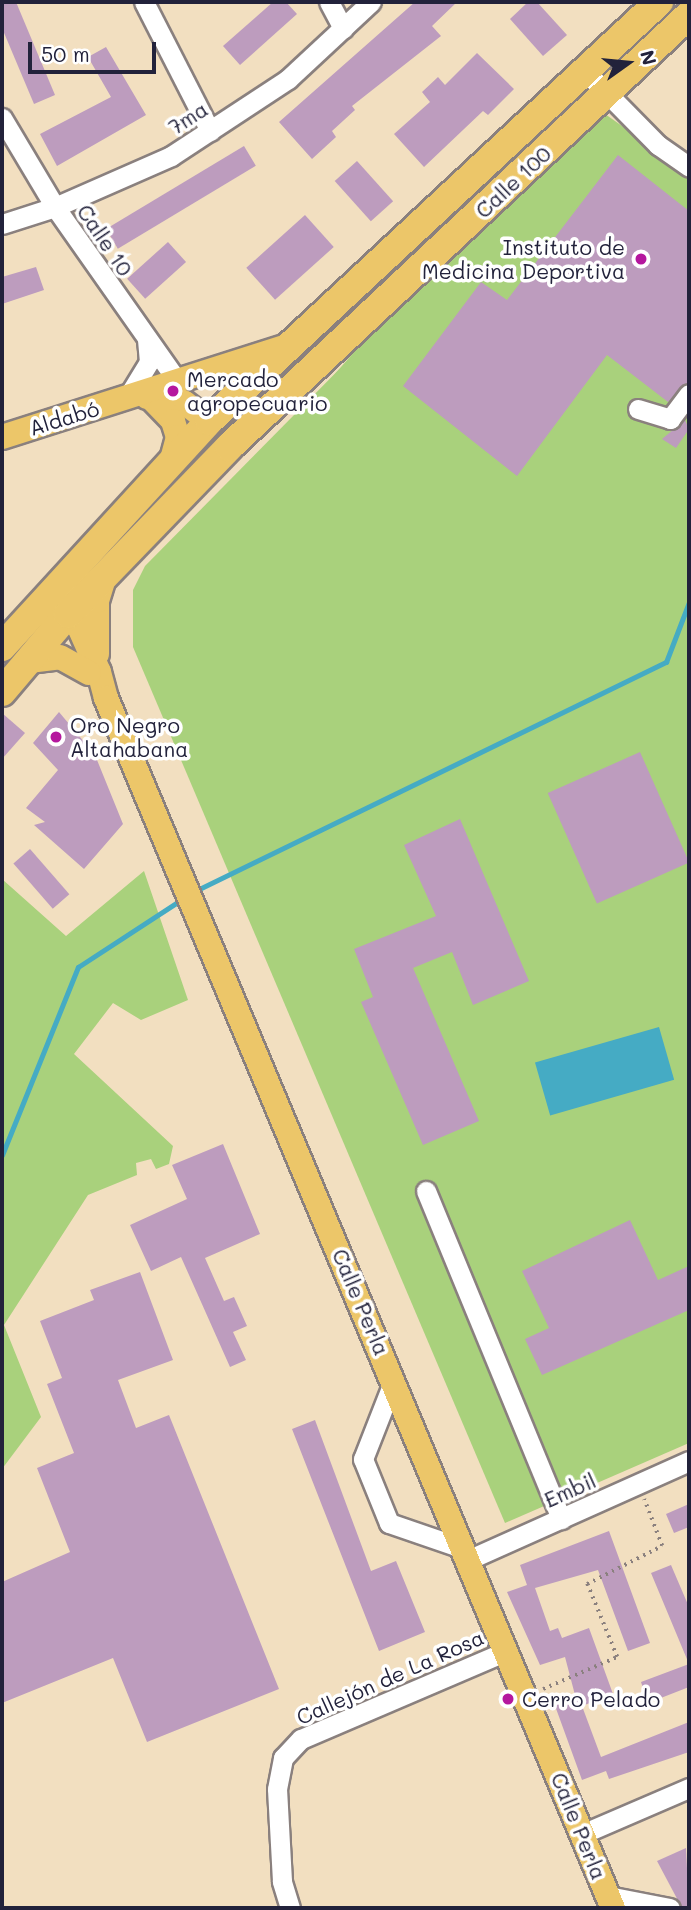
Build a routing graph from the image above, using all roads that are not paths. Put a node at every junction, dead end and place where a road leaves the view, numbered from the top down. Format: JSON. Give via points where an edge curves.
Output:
{"nodes":[{"id":1,"x":144,"y":2,"type":"edge"},
{"id":2,"x":329,"y":2,"type":"edge"},
{"id":3,"x":371,"y":2,"type":"edge"},
{"id":4,"x":659,"y":2,"type":"edge"},
{"id":5,"x":689,"y":15,"type":"edge"},
{"id":6,"x":343,"y":28,"type":"junction"},
{"id":7,"x":586,"y":72,"type":"junction"},
{"id":8,"x":608,"y":94,"type":"junction"},
{"id":9,"x":2,"y":118,"type":"edge"},
{"id":10,"x":210,"y":131,"type":"junction"},
{"id":11,"x":689,"y":167,"type":"edge"},
{"id":12,"x":55,"y":206,"type":"junction"},
{"id":13,"x":2,"y":224,"type":"edge"},
{"id":14,"x":146,"y":340,"type":"junction"},
{"id":15,"x":295,"y":344,"type":"junction"},
{"id":16,"x":178,"y":382,"type":"junction"},
{"id":17,"x":689,"y":394,"type":"edge"},
{"id":18,"x":139,"y":398,"type":"junction"},
{"id":19,"x":638,"y":409,"type":"dead end"},
{"id":20,"x":209,"y":421,"type":"junction"},
{"id":21,"x":2,"y":437,"type":"edge"},
{"id":22,"x":229,"y":446,"type":"junction"},
{"id":23,"x":173,"y":456,"type":"junction"},
{"id":24,"x":105,"y":575,"type":"junction"},
{"id":25,"x":52,"y":592,"type":"junction"},
{"id":26,"x":68,"y":614,"type":"junction"},
{"id":27,"x":2,"y":647,"type":"edge"},
{"id":28,"x":29,"y":661,"type":"junction"},
{"id":29,"x":94,"y":673,"type":"junction"},
{"id":30,"x":2,"y":692,"type":"edge"},
{"id":31,"x":426,"y":1191,"type":"dead end"},
{"id":32,"x":394,"y":1380,"type":"junction"},
{"id":33,"x":689,"y":1461,"type":"edge"},
{"id":34,"x":561,"y":1519,"type":"junction"},
{"id":35,"x":467,"y":1554,"type":"junction"},
{"id":36,"x":506,"y":1651,"type":"junction"},
{"id":37,"x":689,"y":1788,"type":"edge"},
{"id":38,"x":582,"y":1834,"type":"junction"},
{"id":39,"x":610,"y":1902,"type":"edge"},
{"id":40,"x":290,"y":1908,"type":"edge"},
{"id":41,"x":670,"y":1908,"type":"edge"}],
"edges":[{"from":1,"to":10,"type":"street"},
{"from":2,"to":6,"type":"street"},
{"from":3,"to":6,"type":"street","name":"7ma"},
{"from":4,"to":7,"type":"highway","name":"Calle 100"},
{"from":5,"to":8,"type":"highway","name":"Calle 100"},
{"from":6,"to":10,"type":"street","name":"7ma","via":[[288,79]]},
{"from":7,"to":8,"type":"street"},
{"from":7,"to":15,"type":"highway","name":"Calle 100"},
{"from":8,"to":11,"type":"street","via":[[658,145]]},
{"from":8,"to":22,"type":"highway","name":"Calle 100"},
{"from":9,"to":12,"type":"street","name":"Calle 10"},
{"from":10,"to":12,"type":"street","name":"7ma","via":[[171,156]]},
{"from":12,"to":13,"type":"street","name":"7ma"},
{"from":12,"to":14,"type":"street","name":"Calle 10"},
{"from":14,"to":16,"type":"street","name":"Calle 10"},
{"from":14,"to":18,"type":"street","via":[[149,362]]},
{"from":15,"to":16,"type":"main road","name":"Aldabó"},
{"from":15,"to":20,"type":"highway","name":"Calle 100"},
{"from":16,"to":18,"type":"main road","name":"Aldabó"},
{"from":16,"to":20,"type":"main road"},
{"from":17,"to":19,"type":"street","via":[[670,419]]},
{"from":18,"to":20,"type":"main road","name":"Aldabó","via":[[185,403]]},
{"from":18,"to":21,"type":"main road","name":"Aldabó"},
{"from":18,"to":23,"type":"main road","via":[[173,421],[178,437]]},
{"from":20,"to":22,"type":"highway"},
{"from":20,"to":23,"type":"highway","name":"Calle 100"},
{"from":22,"to":24,"type":"highway","name":"Calle 100"},
{"from":23,"to":25,"type":"highway","name":"Calle 100"},
{"from":24,"to":26,"type":"highway","name":"Calle 100"},
{"from":24,"to":29,"type":"main road","via":[[95,627]]},
{"from":25,"to":26,"type":"highway"},
{"from":25,"to":27,"type":"highway","name":"Calle 100"},
{"from":26,"to":28,"type":"highway","name":"Calle 100"},
{"from":26,"to":29,"type":"main road","name":"Calle Perla","via":[[79,627]]},
{"from":28,"to":29,"type":"main road","via":[[60,657]]},
{"from":28,"to":30,"type":"highway","name":"Calle 100"},
{"from":29,"to":32,"type":"main road","name":"Calle Perla"},
{"from":31,"to":34,"type":"street"},
{"from":32,"to":35,"type":"main road","name":"Calle Perla"},
{"from":32,"to":35,"type":"street","via":[[363,1460],[389,1523]]},
{"from":33,"to":34,"type":"street","name":"Embil"},
{"from":34,"to":35,"type":"street","name":"Embil"},
{"from":35,"to":36,"type":"main road","name":"Calle Perla"},
{"from":36,"to":38,"type":"main road","name":"Calle Perla"},
{"from":36,"to":40,"type":"street","name":"Callejón de La Rosa","via":[[301,1739],[283,1758],[278,1816],[282,1881]]},
{"from":37,"to":38,"type":"street"},
{"from":38,"to":39,"type":"main road","name":"Calle Perla"},
{"from":39,"to":41,"type":"street"}]}
